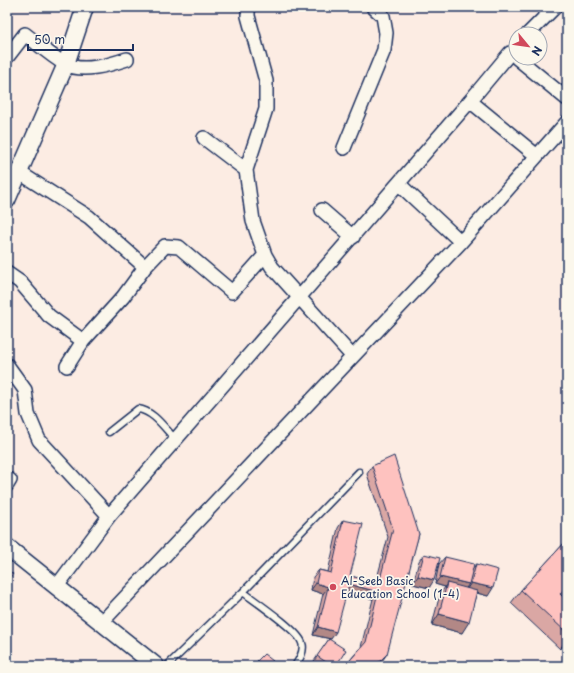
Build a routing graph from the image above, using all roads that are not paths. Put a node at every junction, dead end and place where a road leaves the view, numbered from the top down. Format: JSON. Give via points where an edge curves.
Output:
{"nodes":[{"id":1,"x":86,"y":7,"type":"edge"},
{"id":2,"x":248,"y":7,"type":"edge"},
{"id":3,"x":373,"y":7,"type":"edge"},
{"id":4,"x":555,"y":7,"type":"edge"},
{"id":5,"x":536,"y":26,"type":"edge"},
{"id":6,"x":7,"y":56,"type":"edge"},
{"id":7,"x":127,"y":59,"type":"dead end"},
{"id":8,"x":508,"y":61,"type":"edge"},
{"id":9,"x":66,"y":64,"type":"junction"},
{"id":10,"x":529,"y":66,"type":"edge"},
{"id":11,"x":567,"y":99,"type":"edge"},
{"id":12,"x":470,"y":101,"type":"junction"},
{"id":13,"x":567,"y":122,"type":"edge"},
{"id":14,"x":204,"y":138,"type":"dead end"},
{"id":15,"x":344,"y":148,"type":"dead end"},
{"id":16,"x":537,"y":156,"type":"junction"},
{"id":17,"x":246,"y":170,"type":"junction"},
{"id":18,"x":20,"y":173,"type":"junction"},
{"id":19,"x":399,"y":184,"type":"junction"},
{"id":20,"x":7,"y":200,"type":"edge"},
{"id":21,"x":322,"y":210,"type":"dead end"},
{"id":22,"x":352,"y":237,"type":"junction"},
{"id":23,"x":461,"y":242,"type":"junction"},
{"id":24,"x":265,"y":255,"type":"junction"},
{"id":25,"x":145,"y":267,"type":"junction"},
{"id":26,"x":7,"y":273,"type":"edge"},
{"id":27,"x":299,"y":299,"type":"junction"},
{"id":28,"x":83,"y":341,"type":"junction"},
{"id":29,"x":352,"y":356,"type":"junction"},
{"id":30,"x":7,"y":365,"type":"edge"},
{"id":31,"x":67,"y":366,"type":"dead end"},
{"id":32,"x":109,"y":432,"type":"dead end"},
{"id":33,"x":176,"y":440,"type":"junction"},
{"id":34,"x":359,"y":472,"type":"dead end"},
{"id":35,"x":109,"y":516,"type":"junction"},
{"id":36,"x":7,"y":547,"type":"edge"},
{"id":37,"x":57,"y":586,"type":"junction"},
{"id":38,"x":243,"y":592,"type":"junction"},
{"id":39,"x":102,"y":622,"type":"junction"},
{"id":40,"x":156,"y":666,"type":"edge"},
{"id":41,"x":167,"y":666,"type":"edge"},
{"id":42,"x":295,"y":666,"type":"edge"}],
"edges":[{"from":1,"to":9,"type":"street"},
{"from":2,"to":17,"type":"street","via":[[248,16],[266,81],[266,109]]},
{"from":3,"to":15,"type":"street","via":[[383,16],[386,33],[384,50]]},
{"from":4,"to":5,"type":"street"},
{"from":6,"to":9,"type":"street","via":[[25,34]]},
{"from":7,"to":9,"type":"street","via":[[110,65],[85,68]]},
{"from":8,"to":12,"type":"street"},
{"from":9,"to":18,"type":"street"},
{"from":10,"to":11,"type":"street"},
{"from":12,"to":16,"type":"street"},
{"from":12,"to":19,"type":"street"},
{"from":13,"to":16,"type":"street"},
{"from":14,"to":17,"type":"street"},
{"from":16,"to":23,"type":"street"},
{"from":17,"to":24,"type":"street","via":[[253,221]]},
{"from":18,"to":20,"type":"street"},
{"from":18,"to":25,"type":"street","via":[[89,217]]},
{"from":19,"to":22,"type":"street"},
{"from":19,"to":23,"type":"street"},
{"from":21,"to":22,"type":"street"},
{"from":22,"to":27,"type":"street"},
{"from":23,"to":29,"type":"street"},
{"from":24,"to":25,"type":"street","via":[[232,292],[179,247],[165,246]]},
{"from":24,"to":27,"type":"street"},
{"from":25,"to":28,"type":"street"},
{"from":26,"to":28,"type":"street","via":[[20,282],[49,316]]},
{"from":27,"to":29,"type":"street"},
{"from":27,"to":33,"type":"street"},
{"from":28,"to":31,"type":"street"},
{"from":29,"to":39,"type":"street"},
{"from":30,"to":35,"type":"street","via":[[25,390],[28,414],[39,440]]},
{"from":32,"to":33,"type":"lane","via":[[138,409],[145,410],[153,416]]},
{"from":33,"to":35,"type":"street"},
{"from":34,"to":38,"type":"lane"},
{"from":35,"to":37,"type":"street"},
{"from":36,"to":37,"type":"street"},
{"from":37,"to":39,"type":"street"},
{"from":38,"to":41,"type":"lane"},
{"from":38,"to":42,"type":"lane","via":[[295,632],[303,643],[301,655]]},
{"from":39,"to":40,"type":"street"}]}
